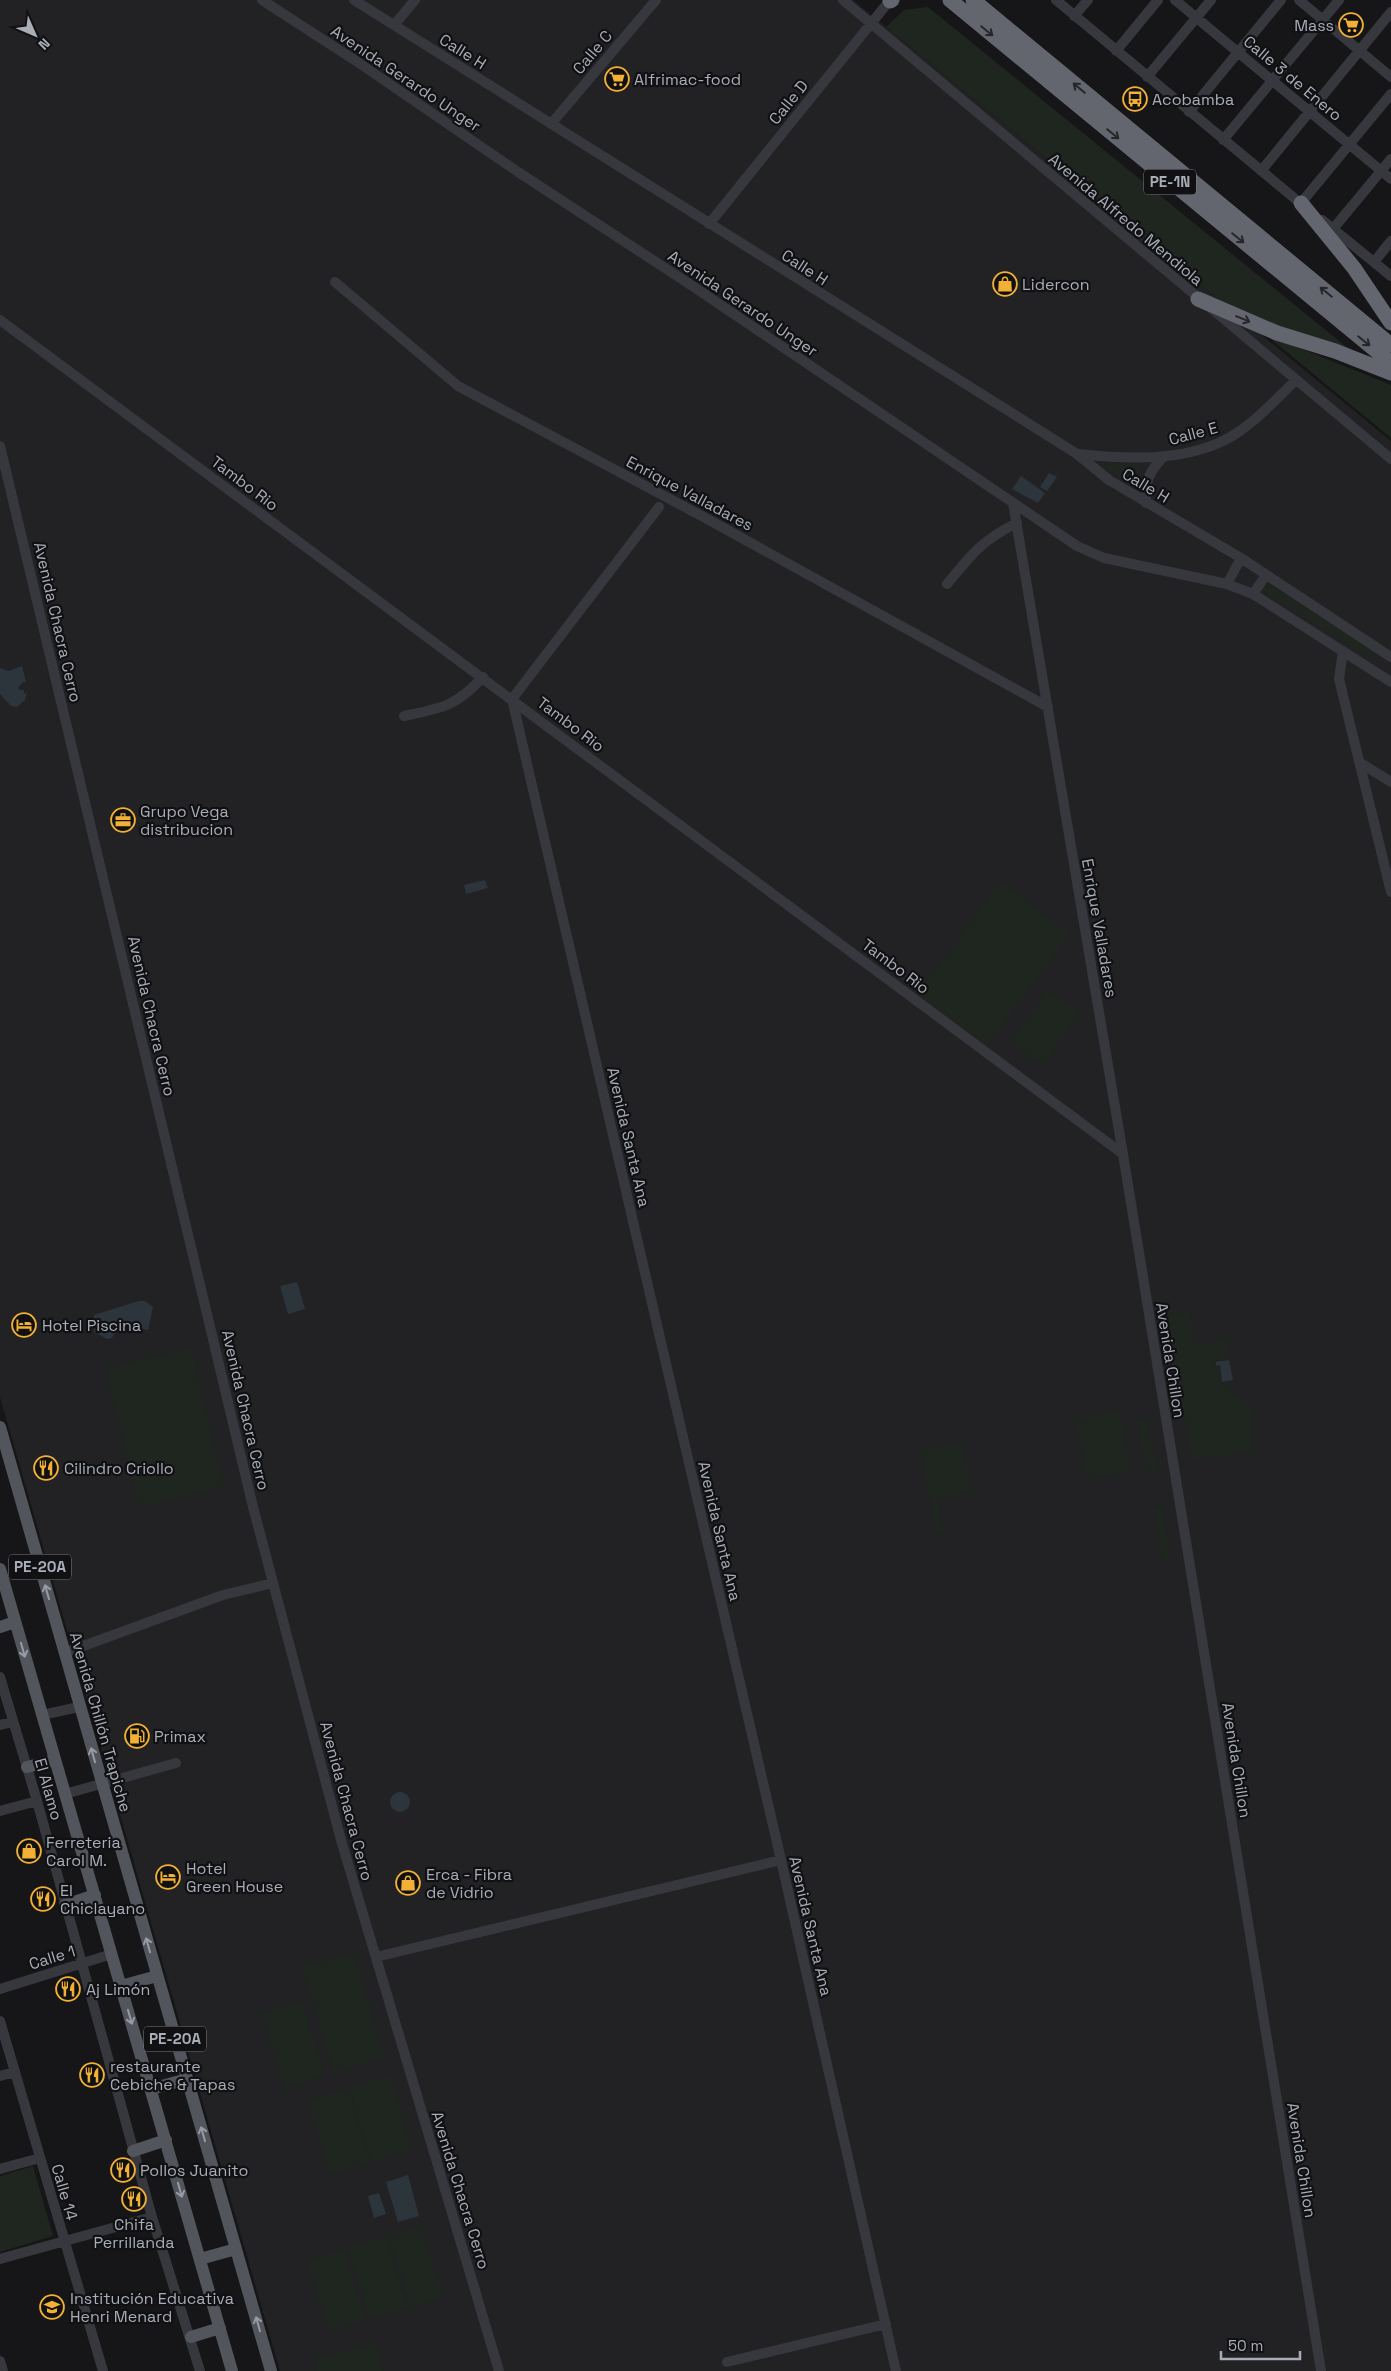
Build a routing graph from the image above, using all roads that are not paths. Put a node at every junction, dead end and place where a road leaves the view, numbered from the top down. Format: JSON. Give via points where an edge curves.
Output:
{"nodes":[{"id":1,"x":262,"y":0,"type":"edge"},
{"id":2,"x":354,"y":0,"type":"edge"},
{"id":3,"x":415,"y":0,"type":"edge"},
{"id":4,"x":656,"y":0,"type":"edge"},
{"id":5,"x":843,"y":0,"type":"edge"},
{"id":6,"x":891,"y":0,"type":"edge"},
{"id":7,"x":950,"y":0,"type":"edge"},
{"id":8,"x":973,"y":0,"type":"edge"},
{"id":9,"x":1056,"y":0,"type":"edge"},
{"id":10,"x":1088,"y":0,"type":"edge"},
{"id":11,"x":1158,"y":0,"type":"edge"},
{"id":12,"x":1175,"y":0,"type":"edge"},
{"id":13,"x":1211,"y":0,"type":"edge"},
{"id":14,"x":1281,"y":0,"type":"edge"},
{"id":15,"x":1298,"y":0,"type":"edge"},
{"id":16,"x":1339,"y":0,"type":"edge"},
{"id":17,"x":1391,"y":12,"type":"edge"},
{"id":18,"x":1074,"y":16,"type":"junction"},
{"id":19,"x":1196,"y":18,"type":"junction"},
{"id":20,"x":1322,"y":20,"type":"junction"},
{"id":21,"x":872,"y":23,"type":"junction"},
{"id":22,"x":394,"y":25,"type":"junction"},
{"id":23,"x":1116,"y":51,"type":"junction"},
{"id":24,"x":1359,"y":51,"type":"junction"},
{"id":25,"x":1238,"y":52,"type":"junction"},
{"id":26,"x":1147,"y":77,"type":"junction"},
{"id":27,"x":1391,"y":77,"type":"edge"},
{"id":28,"x":1272,"y":80,"type":"junction"},
{"id":29,"x":1391,"y":94,"type":"edge"},
{"id":30,"x":1310,"y":111,"type":"junction"},
{"id":31,"x":1189,"y":112,"type":"junction"},
{"id":32,"x":551,"y":124,"type":"junction"},
{"id":33,"x":1223,"y":140,"type":"junction"},
{"id":34,"x":1350,"y":145,"type":"junction"},
{"id":35,"x":1391,"y":159,"type":"edge"},
{"id":36,"x":1261,"y":171,"type":"junction"},
{"id":37,"x":1381,"y":171,"type":"junction"},
{"id":38,"x":1391,"y":179,"type":"edge"},
{"id":39,"x":1301,"y":203,"type":"junction"},
{"id":40,"x":710,"y":224,"type":"junction"},
{"id":41,"x":1333,"y":229,"type":"junction"},
{"id":42,"x":1391,"y":241,"type":"edge"},
{"id":43,"x":1374,"y":262,"type":"junction"},
{"id":44,"x":1391,"y":276,"type":"edge"},
{"id":45,"x":335,"y":282,"type":"dead end"},
{"id":46,"x":1198,"y":299,"type":"junction"},
{"id":47,"x":0,"y":320,"type":"edge"},
{"id":48,"x":1391,"y":323,"type":"edge"},
{"id":49,"x":1391,"y":345,"type":"edge"},
{"id":50,"x":1391,"y":364,"type":"edge"},
{"id":51,"x":1391,"y":373,"type":"edge"},
{"id":52,"x":1295,"y":381,"type":"junction"},
{"id":53,"x":0,"y":446,"type":"edge"},
{"id":54,"x":1077,"y":454,"type":"junction"},
{"id":55,"x":1164,"y":456,"type":"junction"},
{"id":56,"x":1391,"y":459,"type":"edge"},
{"id":57,"x":1013,"y":503,"type":"junction"},
{"id":58,"x":1146,"y":503,"type":"junction"},
{"id":59,"x":659,"y":507,"type":"dead end"},
{"id":60,"x":1016,"y":523,"type":"junction"},
{"id":61,"x":1241,"y":558,"type":"junction"},
{"id":62,"x":1266,"y":574,"type":"junction"},
{"id":63,"x":947,"y":584,"type":"dead end"},
{"id":64,"x":1227,"y":584,"type":"junction"},
{"id":65,"x":1253,"y":594,"type":"junction"},
{"id":66,"x":1343,"y":651,"type":"junction"},
{"id":67,"x":1390,"y":655,"type":"edge"},
{"id":68,"x":1376,"y":672,"type":"junction"},
{"id":69,"x":483,"y":677,"type":"junction"},
{"id":70,"x":1391,"y":682,"type":"edge"},
{"id":71,"x":512,"y":699,"type":"junction"},
{"id":72,"x":1048,"y":706,"type":"junction"},
{"id":73,"x":404,"y":716,"type":"dead end"},
{"id":74,"x":1359,"y":762,"type":"junction"},
{"id":75,"x":1391,"y":782,"type":"edge"},
{"id":76,"x":1391,"y":892,"type":"edge"},
{"id":77,"x":1123,"y":1154,"type":"junction"},
{"id":78,"x":0,"y":1427,"type":"edge"},
{"id":79,"x":0,"y":1569,"type":"edge"},
{"id":80,"x":273,"y":1583,"type":"junction"},
{"id":81,"x":15,"y":1622,"type":"junction"},
{"id":82,"x":0,"y":1627,"type":"edge"},
{"id":83,"x":64,"y":1653,"type":"junction"},
{"id":84,"x":0,"y":1678,"type":"edge"},
{"id":85,"x":79,"y":1706,"type":"junction"},
{"id":86,"x":42,"y":1715,"type":"junction"},
{"id":87,"x":13,"y":1722,"type":"junction"},
{"id":88,"x":0,"y":1725,"type":"edge"},
{"id":89,"x":55,"y":1760,"type":"junction"},
{"id":90,"x":176,"y":1763,"type":"dead end"},
{"id":91,"x":27,"y":1767,"type":"junction"},
{"id":92,"x":102,"y":1784,"type":"junction"},
{"id":93,"x":65,"y":1794,"type":"junction"},
{"id":94,"x":37,"y":1801,"type":"junction"},
{"id":95,"x":0,"y":1811,"type":"edge"},
{"id":96,"x":781,"y":1860,"type":"junction"},
{"id":97,"x":95,"y":1895,"type":"junction"},
{"id":98,"x":65,"y":1905,"type":"junction"},
{"id":99,"x":112,"y":1954,"type":"junction"},
{"id":100,"x":376,"y":1957,"type":"junction"},
{"id":101,"x":81,"y":1964,"type":"junction"},
{"id":102,"x":157,"y":1976,"type":"junction"},
{"id":103,"x":122,"y":1986,"type":"junction"},
{"id":104,"x":0,"y":1989,"type":"edge"},
{"id":105,"x":0,"y":2021,"type":"edge"},
{"id":106,"x":15,"y":2072,"type":"junction"},
{"id":107,"x":0,"y":2076,"type":"edge"},
{"id":108,"x":187,"y":2079,"type":"junction"},
{"id":109,"x":151,"y":2089,"type":"junction"},
{"id":110,"x":166,"y":2140,"type":"junction"},
{"id":111,"x":133,"y":2151,"type":"junction"},
{"id":112,"x":40,"y":2158,"type":"junction"},
{"id":113,"x":0,"y":2169,"type":"edge"},
{"id":114,"x":152,"y":2217,"type":"junction"},
{"id":115,"x":64,"y":2241,"type":"junction"},
{"id":116,"x":236,"y":2249,"type":"junction"},
{"id":117,"x":0,"y":2259,"type":"edge"},
{"id":118,"x":200,"y":2259,"type":"junction"},
{"id":119,"x":886,"y":2324,"type":"junction"},
{"id":120,"x":220,"y":2328,"type":"junction"},
{"id":121,"x":191,"y":2337,"type":"junction"},
{"id":122,"x":0,"y":2361,"type":"edge"},
{"id":123,"x":727,"y":2362,"type":"dead end"},
{"id":124,"x":3,"y":2371,"type":"edge"},
{"id":125,"x":103,"y":2371,"type":"edge"},
{"id":126,"x":200,"y":2371,"type":"edge"},
{"id":127,"x":232,"y":2371,"type":"edge"},
{"id":128,"x":271,"y":2371,"type":"edge"},
{"id":129,"x":499,"y":2371,"type":"edge"},
{"id":130,"x":896,"y":2371,"type":"edge"},
{"id":131,"x":1321,"y":2371,"type":"edge"}],
"edges":[{"from":1,"to":57,"type":"street","name":"Avenida Gerardo Unger"},
{"from":2,"to":22,"type":"street","name":"Calle H"},
{"from":3,"to":22,"type":"street"},
{"from":4,"to":32,"type":"street","name":"Calle C"},
{"from":5,"to":21,"type":"street","name":"Avenida Alfredo Mendiola"},
{"from":6,"to":21,"type":"street","name":"Calle D"},
{"from":7,"to":50,"type":"highway","number":"PE-1N","one_way":true},
{"from":49,"to":8,"type":"highway","number":"PE-1N","one_way":true},
{"from":9,"to":18,"type":"street"},
{"from":10,"to":18,"type":"street"},
{"from":11,"to":23,"type":"street"},
{"from":12,"to":19,"type":"street","name":"Calle 3 de Enero"},
{"from":13,"to":19,"type":"street"},
{"from":14,"to":25,"type":"street"},
{"from":15,"to":20,"type":"street"},
{"from":16,"to":20,"type":"street"},
{"from":17,"to":24,"type":"street"},
{"from":18,"to":23,"type":"street"},
{"from":19,"to":25,"type":"street","name":"Calle 3 de Enero"},
{"from":19,"to":26,"type":"street"},
{"from":20,"to":24,"type":"street"},
{"from":20,"to":28,"type":"street"},
{"from":21,"to":40,"type":"street","name":"Calle D"},
{"from":21,"to":46,"type":"street","name":"Avenida Alfredo Mendiola"},
{"from":22,"to":32,"type":"street","name":"Calle H"},
{"from":23,"to":26,"type":"street"},
{"from":24,"to":27,"type":"street"},
{"from":24,"to":30,"type":"street"},
{"from":25,"to":28,"type":"street","name":"Calle 3 de Enero"},
{"from":25,"to":31,"type":"street"},
{"from":26,"to":31,"type":"street"},
{"from":28,"to":30,"type":"street","name":"Calle 3 de Enero"},
{"from":28,"to":33,"type":"street"},
{"from":29,"to":34,"type":"street"},
{"from":30,"to":34,"type":"street","name":"Calle 3 de Enero"},
{"from":30,"to":36,"type":"street"},
{"from":31,"to":33,"type":"street"},
{"from":32,"to":40,"type":"street","name":"Calle H"},
{"from":33,"to":36,"type":"street"},
{"from":34,"to":37,"type":"street","name":"Calle 3 de Enero"},
{"from":34,"to":39,"type":"street"},
{"from":35,"to":37,"type":"street"},
{"from":36,"to":39,"type":"street"},
{"from":37,"to":38,"type":"street","name":"Calle 3 de Enero"},
{"from":37,"to":41,"type":"street"},
{"from":39,"to":41,"type":"street"},
{"from":39,"to":48,"type":"highway","via":[[1354,268]]},
{"from":40,"to":54,"type":"street","name":"Calle H"},
{"from":41,"to":43,"type":"street"},
{"from":42,"to":43,"type":"street"},
{"from":43,"to":44,"type":"street"},
{"from":45,"to":72,"type":"street","name":"Enrique Valladares","via":[[458,386]]},
{"from":46,"to":51,"type":"highway","one_way":true,"via":[[1277,333]]},
{"from":46,"to":52,"type":"street","name":"Avenida Alfredo Mendiola"},
{"from":47,"to":69,"type":"street","name":"Tambo Rio"},
{"from":52,"to":55,"type":"street","name":"Calle E","via":[[1247,425],[1225,440],[1195,451]]},
{"from":52,"to":56,"type":"street","name":"Avenida Alfredo Mendiola"},
{"from":53,"to":80,"type":"street","name":"Avenida Chacra Cerro"},
{"from":54,"to":55,"type":"street","name":"Calle E"},
{"from":54,"to":58,"type":"street","name":"Calle H","via":[[1109,480]]},
{"from":55,"to":58,"type":"street","via":[[1151,471],[1145,487]]},
{"from":57,"to":60,"type":"street","name":"Enrique Valladares"},
{"from":57,"to":64,"type":"street","name":"Avenida Gerardo Unger","via":[[1077,546],[1104,558]]},
{"from":58,"to":61,"type":"street","name":"Calle H"},
{"from":59,"to":71,"type":"street"},
{"from":60,"to":63,"type":"street","via":[[980,545]]},
{"from":60,"to":72,"type":"street","name":"Enrique Valladares"},
{"from":61,"to":62,"type":"street"},
{"from":61,"to":64,"type":"street"},
{"from":62,"to":65,"type":"street"},
{"from":62,"to":67,"type":"street"},
{"from":64,"to":65,"type":"street","name":"Avenida Gerardo Unger"},
{"from":65,"to":66,"type":"street","name":"Avenida Gerardo Unger"},
{"from":66,"to":68,"type":"street","name":"Avenida Gerardo Unger"},
{"from":66,"to":74,"type":"street","via":[[1339,679]]},
{"from":67,"to":68,"type":"street"},
{"from":68,"to":70,"type":"street","name":"Avenida Gerardo Unger"},
{"from":69,"to":71,"type":"street","name":"Tambo Rio"},
{"from":69,"to":73,"type":"street","via":[[466,694],[444,708]]},
{"from":71,"to":77,"type":"street","name":"Tambo Rio"},
{"from":71,"to":96,"type":"street","name":"Avenida Santa Ana"},
{"from":72,"to":77,"type":"street","name":"Enrique Valladares"},
{"from":74,"to":75,"type":"street"},
{"from":74,"to":76,"type":"street"},
{"from":77,"to":131,"type":"street","name":"Avenida Chillon"},
{"from":83,"to":78,"type":"main road","name":"Avenida Chillón Trapiche","number":"PE-20A","one_way":true},
{"from":79,"to":81,"type":"main road","number":"PE-20A"},
{"from":80,"to":83,"type":"street","via":[[223,1595]]},
{"from":80,"to":100,"type":"street","name":"Avenida Chacra Cerro","via":[[341,1840]]},
{"from":81,"to":82,"type":"main road"},
{"from":81,"to":86,"type":"main road","number":"PE-20A","one_way":true},
{"from":83,"to":85,"type":"main road","name":"Avenida Chillón Trapiche","number":"PE-20A"},
{"from":84,"to":87,"type":"street","name":"El Alamo"},
{"from":85,"to":86,"type":"street"},
{"from":92,"to":85,"type":"main road","name":"Avenida Chillón Trapiche","number":"PE-20A","one_way":true},
{"from":86,"to":89,"type":"main road","number":"PE-20A"},
{"from":87,"to":88,"type":"street"},
{"from":87,"to":91,"type":"street","name":"El Alamo"},
{"from":89,"to":91,"type":"main road"},
{"from":89,"to":93,"type":"main road","number":"PE-20A"},
{"from":90,"to":92,"type":"street"},
{"from":91,"to":94,"type":"street","name":"El Alamo"},
{"from":92,"to":93,"type":"street"},
{"from":102,"to":92,"type":"main road","name":"Avenida Chillón Trapiche","number":"PE-20A","one_way":true},
{"from":93,"to":97,"type":"main road","number":"PE-20A"},
{"from":94,"to":95,"type":"street"},
{"from":94,"to":98,"type":"street","name":"El Alamo"},
{"from":96,"to":100,"type":"street"},
{"from":96,"to":119,"type":"street","name":"Avenida Santa Ana"},
{"from":97,"to":98,"type":"main road"},
{"from":97,"to":99,"type":"main road","number":"PE-20A"},
{"from":98,"to":101,"type":"street","name":"El Alamo"},
{"from":99,"to":101,"type":"street","name":"Calle 1"},
{"from":99,"to":103,"type":"main road","number":"PE-20A"},
{"from":100,"to":129,"type":"street","name":"Avenida Chacra Cerro"},
{"from":101,"to":104,"type":"street","name":"Calle 1"},
{"from":101,"to":111,"type":"street","name":"El Alamo"},
{"from":102,"to":103,"type":"main road"},
{"from":102,"to":108,"type":"main road","name":"Avenida Chillón Trapiche","number":"PE-20A"},
{"from":103,"to":109,"type":"main road","number":"PE-20A","one_way":true},
{"from":105,"to":106,"type":"street","name":"Calle 14"},
{"from":106,"to":107,"type":"street"},
{"from":106,"to":112,"type":"street","name":"Calle 14"},
{"from":108,"to":109,"type":"main road"},
{"from":116,"to":108,"type":"main road","name":"Avenida Chillón Trapiche","number":"PE-20A","one_way":true},
{"from":109,"to":110,"type":"main road","number":"PE-20A"},
{"from":110,"to":111,"type":"main road"},
{"from":110,"to":118,"type":"main road","number":"PE-20A","one_way":true},
{"from":111,"to":114,"type":"street","name":"El Alamo"},
{"from":112,"to":113,"type":"street"},
{"from":112,"to":115,"type":"street","name":"Calle 14"},
{"from":114,"to":115,"type":"street"},
{"from":114,"to":121,"type":"street","name":"El Alamo"},
{"from":115,"to":117,"type":"street"},
{"from":115,"to":125,"type":"street","name":"Calle 14"},
{"from":116,"to":118,"type":"main road"},
{"from":128,"to":116,"type":"main road","name":"Avenida Chillón Trapiche","number":"PE-20A","one_way":true},
{"from":118,"to":120,"type":"main road","number":"PE-20A"},
{"from":119,"to":123,"type":"street"},
{"from":119,"to":130,"type":"street","name":"Avenida Santa Ana"},
{"from":120,"to":121,"type":"main road"},
{"from":120,"to":127,"type":"main road","number":"PE-20A"},
{"from":121,"to":126,"type":"street","name":"El Alamo"},
{"from":122,"to":124,"type":"street"}]}
